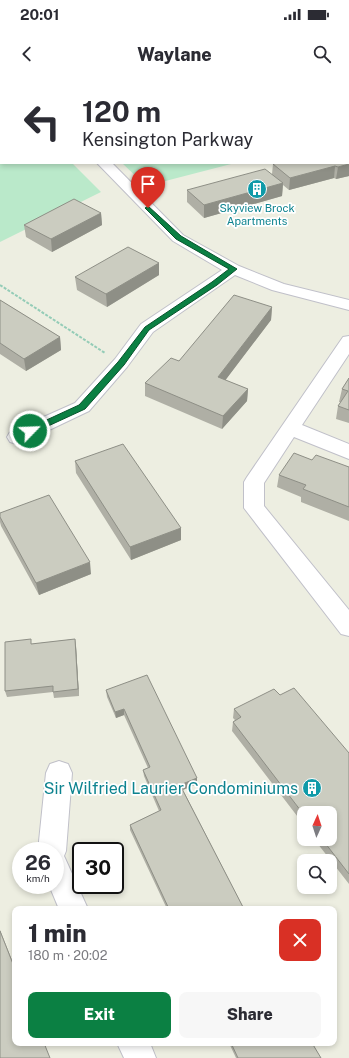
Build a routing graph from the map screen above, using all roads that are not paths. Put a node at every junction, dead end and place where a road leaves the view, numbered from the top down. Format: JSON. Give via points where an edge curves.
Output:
{"nodes":[{"id":1,"x":105,"y":164,"type":"edge"},
{"id":2,"x":233,"y":269,"type":"junction"},
{"id":3,"x":349,"y":305,"type":"edge"},
{"id":4,"x":349,"y":341,"type":"edge"},
{"id":5,"x":290,"y":428,"type":"junction"},
{"id":6,"x":17,"y":437,"type":"dead end"},
{"id":7,"x":349,"y":452,"type":"edge"},
{"id":8,"x":349,"y":627,"type":"edge"},
{"id":9,"x":59,"y":773,"type":"dead end"},
{"id":10,"x":53,"y":842,"type":"edge"},
{"id":11,"x":64,"y":886,"type":"edge"},
{"id":12,"x":73,"y":906,"type":"edge"},
{"id":13,"x":134,"y":1046,"type":"edge"},
{"id":14,"x":140,"y":1058,"type":"edge"}],
"edges":[{"from":1,"to":2,"type":"street","via":[[178,238]]},
{"from":2,"to":3,"type":"street","via":[[278,287]]},
{"from":2,"to":6,"type":"street","via":[[215,284],[147,328],[121,363],[82,407]]},
{"from":4,"to":5,"type":"street"},
{"from":5,"to":7,"type":"street"},
{"from":5,"to":8,"type":"street","via":[[254,482],[254,508]]},
{"from":9,"to":10,"type":"street"},
{"from":11,"to":12,"type":"street"},
{"from":13,"to":14,"type":"street"}]}
